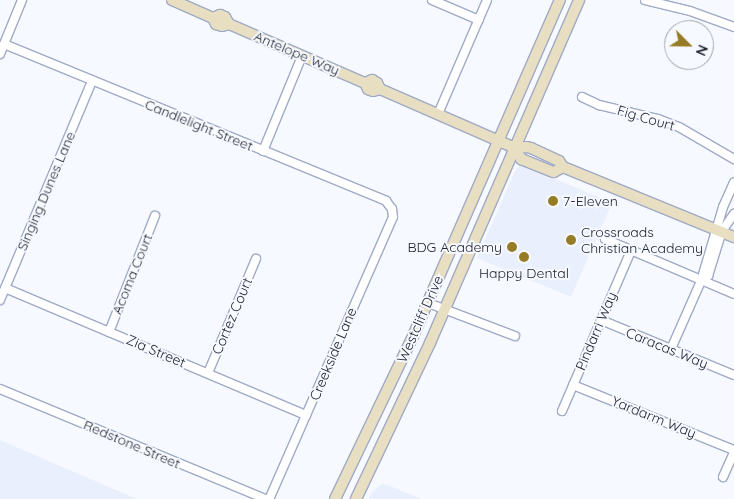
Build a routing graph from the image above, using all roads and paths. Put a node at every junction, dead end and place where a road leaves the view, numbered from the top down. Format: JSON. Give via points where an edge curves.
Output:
{"nodes":[{"id":1,"x":22,"y":0,"type":"edge"},
{"id":2,"x":172,"y":0,"type":"edge"},
{"id":3,"x":432,"y":0,"type":"edge"},
{"id":4,"x":487,"y":0,"type":"edge"},
{"id":5,"x":560,"y":0,"type":"edge"},
{"id":6,"x":579,"y":0,"type":"edge"},
{"id":7,"x":646,"y":0,"type":"edge"},
{"id":8,"x":478,"y":20,"type":"junction"},
{"id":9,"x":734,"y":27,"type":"edge"},
{"id":10,"x":4,"y":44,"type":"junction"},
{"id":11,"x":0,"y":54,"type":"edge"},
{"id":12,"x":302,"y":56,"type":"junction"},
{"id":13,"x":92,"y":81,"type":"junction"},
{"id":14,"x":582,"y":97,"type":"dead end"},
{"id":15,"x":438,"y":114,"type":"junction"},
{"id":16,"x":507,"y":145,"type":"junction"},
{"id":17,"x":263,"y":151,"type":"junction"},
{"id":18,"x":734,"y":160,"type":"edge"},
{"id":19,"x":734,"y":182,"type":"edge"},
{"id":20,"x":392,"y":209,"type":"joint"},
{"id":21,"x":734,"y":214,"type":"edge"},
{"id":22,"x":155,"y":216,"type":"dead end"},
{"id":23,"x":719,"y":230,"type":"junction"},
{"id":24,"x":734,"y":237,"type":"edge"},
{"id":25,"x":604,"y":240,"type":"dead end"},
{"id":26,"x":631,"y":251,"type":"junction"},
{"id":27,"x":256,"y":259,"type":"dead end"},
{"id":28,"x":701,"y":281,"type":"junction"},
{"id":29,"x":5,"y":288,"type":"junction"},
{"id":30,"x":734,"y":294,"type":"edge"},
{"id":31,"x":0,"y":300,"type":"edge"},
{"id":32,"x":428,"y":303,"type":"junction"},
{"id":33,"x":444,"y":310,"type":"junction"},
{"id":34,"x":601,"y":320,"type":"junction"},
{"id":35,"x":109,"y":332,"type":"junction"},
{"id":36,"x":515,"y":336,"type":"dead end"},
{"id":37,"x":671,"y":349,"type":"junction"},
{"id":38,"x":208,"y":373,"type":"junction"},
{"id":39,"x":734,"y":375,"type":"edge"},
{"id":40,"x":573,"y":385,"type":"junction"},
{"id":41,"x":0,"y":389,"type":"edge"},
{"id":42,"x":562,"y":411,"type":"dead end"},
{"id":43,"x":306,"y":414,"type":"junction"},
{"id":44,"x":734,"y":451,"type":"edge"},
{"id":45,"x":354,"y":459,"type":"junction"},
{"id":46,"x":370,"y":467,"type":"junction"},
{"id":47,"x":723,"y":477,"type":"dead end"},
{"id":48,"x":265,"y":499,"type":"edge"},
{"id":49,"x":269,"y":499,"type":"edge"},
{"id":50,"x":335,"y":499,"type":"edge"},
{"id":51,"x":356,"y":499,"type":"edge"}],
"edges":[{"from":1,"to":10,"type":"street"},
{"from":2,"to":12,"type":"main road","name":"Antelope Way","via":[[213,18],[226,17],[229,24]]},
{"from":3,"to":8,"type":"street"},
{"from":4,"to":8,"type":"street"},
{"from":5,"to":16,"type":"main road","name":"Westcliff Drive"},
{"from":6,"to":16,"type":"main road","name":"Westcliff Drive"},
{"from":7,"to":9,"type":"street"},
{"from":8,"to":15,"type":"street"},
{"from":10,"to":11,"type":"street"},
{"from":10,"to":13,"type":"street","name":"Candlelight Street"},
{"from":12,"to":15,"type":"main road","name":"Antelope Way","via":[[365,82],[377,82],[380,89]]},
{"from":12,"to":17,"type":"street"},
{"from":13,"to":17,"type":"street","name":"Candlelight Street"},
{"from":13,"to":29,"type":"street","name":"Singing Dunes Lane"},
{"from":14,"to":18,"type":"street","name":"Fig Court","via":[[599,105],[658,118]]},
{"from":15,"to":16,"type":"main road","name":"Antelope Way"},
{"from":16,"to":23,"type":"main road","name":"Antelope Way","via":[[526,147],[559,160],[563,167]]},
{"from":16,"to":32,"type":"main road","name":"Westcliff Drive"},
{"from":16,"to":33,"type":"main road","name":"Westcliff Drive"},
{"from":17,"to":20,"type":"street","name":"Candlelight Street","via":[[386,201]]},
{"from":19,"to":23,"type":"street"},
{"from":20,"to":43,"type":"street","name":"Creekside Lane","via":[[393,217]]},
{"from":21,"to":23,"type":"street"},
{"from":22,"to":35,"type":"street","name":"Acoma Court"},
{"from":23,"to":24,"type":"main road","name":"Antelope Way"},
{"from":23,"to":28,"type":"street"},
{"from":25,"to":26,"type":"street"},
{"from":26,"to":28,"type":"street"},
{"from":26,"to":34,"type":"street","name":"Pindarri Way"},
{"from":27,"to":38,"type":"street","name":"Cortez Court"},
{"from":28,"to":30,"type":"street"},
{"from":28,"to":37,"type":"street"},
{"from":29,"to":31,"type":"street","name":"Singing Dunes Lane"},
{"from":29,"to":35,"type":"street","name":"Zia Street"},
{"from":32,"to":33,"type":"street"},
{"from":32,"to":45,"type":"main road","name":"Westcliff Drive"},
{"from":33,"to":36,"type":"street"},
{"from":33,"to":46,"type":"main road","name":"Westcliff Drive"},
{"from":34,"to":37,"type":"street","name":"Caracas Way"},
{"from":34,"to":40,"type":"street","name":"Pindarri Way"},
{"from":35,"to":38,"type":"street","name":"Zia Street"},
{"from":37,"to":39,"type":"street","name":"Caracas Way"},
{"from":38,"to":43,"type":"street","name":"Zia Street"},
{"from":40,"to":42,"type":"street","name":"Pindarri Way"},
{"from":40,"to":44,"type":"street","name":"Yardarm Way"},
{"from":41,"to":48,"type":"street","name":"Redstone Street"},
{"from":43,"to":49,"type":"street","name":"Creekside Lane"},
{"from":44,"to":47,"type":"street"},
{"from":45,"to":46,"type":"main road"},
{"from":45,"to":50,"type":"main road","name":"Westcliff Drive"},
{"from":46,"to":51,"type":"main road","name":"Westcliff Drive"}]}
